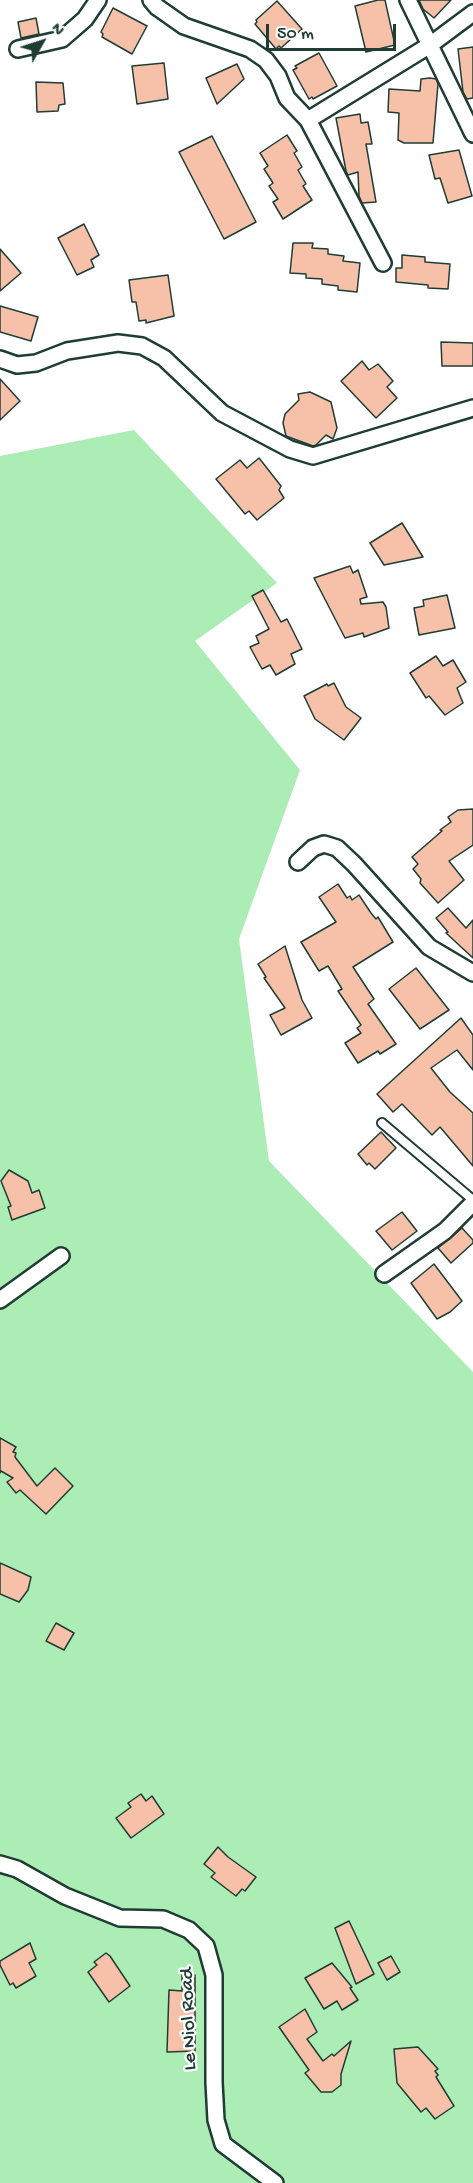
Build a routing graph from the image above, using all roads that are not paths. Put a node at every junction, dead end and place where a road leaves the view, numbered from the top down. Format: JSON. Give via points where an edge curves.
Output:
{"nodes":[{"id":1,"x":98,"y":0,"type":"edge"},
{"id":2,"x":151,"y":0,"type":"edge"},
{"id":3,"x":408,"y":0,"type":"edge"},
{"id":4,"x":473,"y":13,"type":"edge"},
{"id":5,"x":430,"y":45,"type":"junction"},
{"id":6,"x":18,"y":49,"type":"dead end"},
{"id":7,"x":308,"y":120,"type":"junction"},
{"id":8,"x":473,"y":134,"type":"edge"},
{"id":9,"x":383,"y":263,"type":"dead end"},
{"id":10,"x":0,"y":359,"type":"edge"},
{"id":11,"x":473,"y":408,"type":"edge"},
{"id":12,"x":298,"y":862,"type":"dead end"},
{"id":13,"x":473,"y":973,"type":"edge"},
{"id":14,"x":382,"y":1123,"type":"dead end"},
{"id":15,"x":473,"y":1202,"type":"edge"},
{"id":16,"x":62,"y":1256,"type":"dead end"},
{"id":17,"x":384,"y":1274,"type":"dead end"},
{"id":18,"x":0,"y":1300,"type":"edge"},
{"id":19,"x":0,"y":1864,"type":"edge"},
{"id":20,"x":275,"y":2183,"type":"edge"}],
"edges":[{"from":1,"to":6,"type":"street","via":[[85,19],[62,39]]},
{"from":2,"to":7,"type":"street","via":[[184,26],[250,49],[266,60],[279,76],[287,98]]},
{"from":3,"to":5,"type":"street"},
{"from":4,"to":5,"type":"street"},
{"from":5,"to":7,"type":"street"},
{"from":5,"to":8,"type":"street"},
{"from":7,"to":9,"type":"street"},
{"from":10,"to":11,"type":"street","via":[[17,365],[117,343],[142,346],[164,358],[222,413],[290,449],[313,456]]},
{"from":12,"to":13,"type":"street","via":[[324,844],[337,848],[429,947]]},
{"from":14,"to":15,"type":"lane"},
{"from":15,"to":17,"type":"street","via":[[445,1231]]},
{"from":16,"to":18,"type":"street"},
{"from":19,"to":20,"type":"street","name":"Le Niol Road","via":[[120,1918],[163,1919],[189,1930],[206,1946],[214,1975],[216,2121],[224,2144]]}]}
